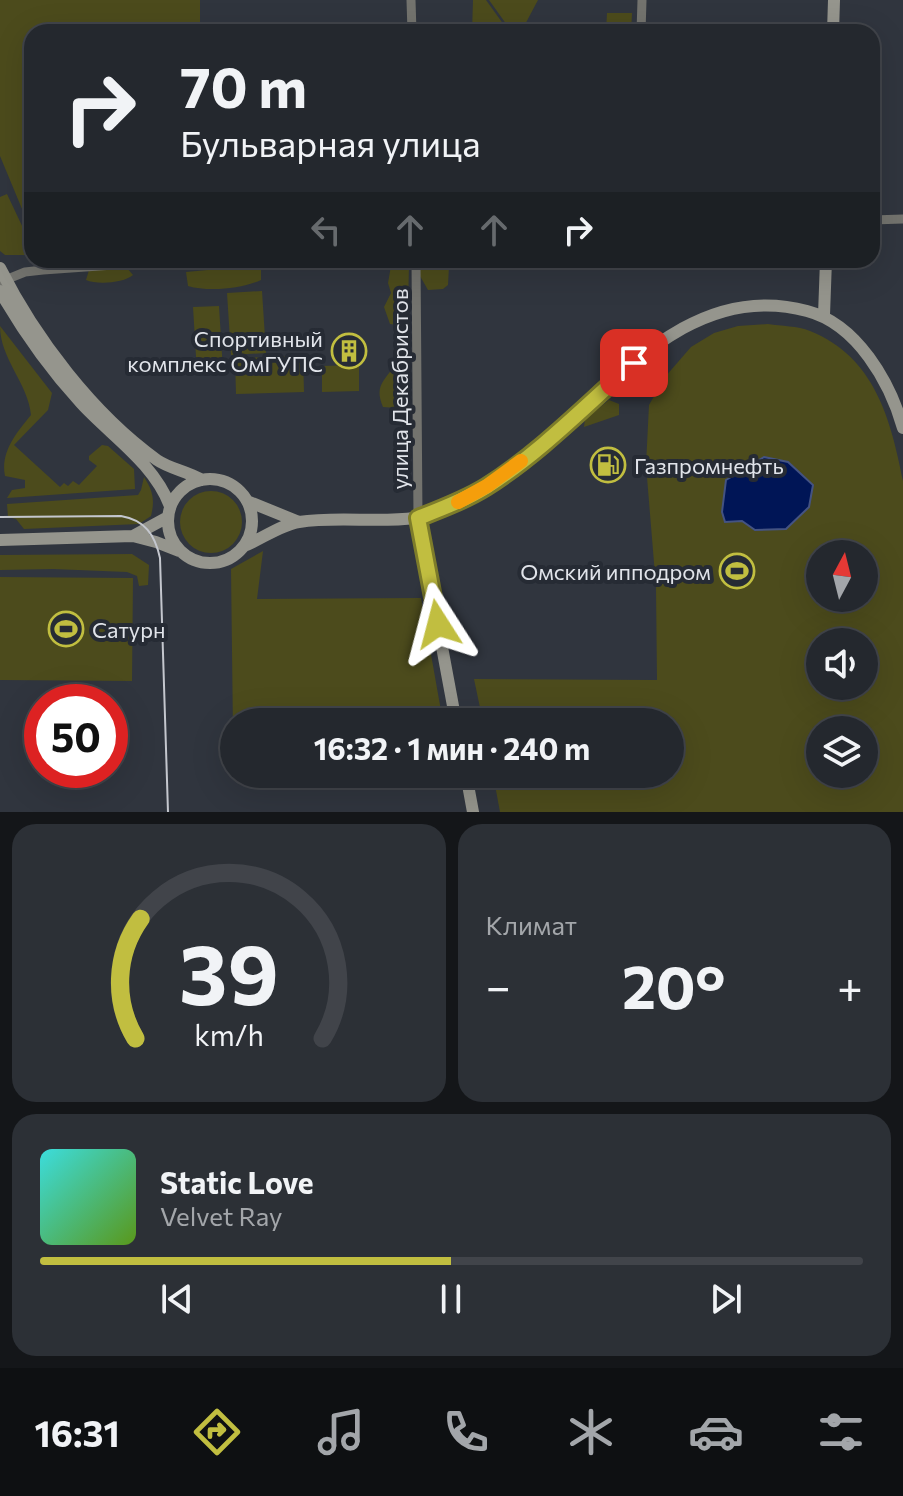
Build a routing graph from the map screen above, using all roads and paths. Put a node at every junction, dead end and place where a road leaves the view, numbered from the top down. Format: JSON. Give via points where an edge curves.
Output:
{"nodes":[{"id":1,"x":411,"y":0,"type":"edge"},
{"id":2,"x":642,"y":0,"type":"edge"},
{"id":3,"x":834,"y":0,"type":"edge"},
{"id":4,"x":412,"y":24,"type":"edge"},
{"id":5,"x":641,"y":24,"type":"edge"},
{"id":6,"x":833,"y":24,"type":"edge"},
{"id":7,"x":903,"y":219,"type":"edge"},
{"id":8,"x":880,"y":220,"type":"edge"},
{"id":9,"x":71,"y":268,"type":"edge"},
{"id":10,"x":416,"y":268,"type":"edge"},
{"id":11,"x":826,"y":268,"type":"edge"},
{"id":12,"x":1,"y":280,"type":"edge"},
{"id":13,"x":824,"y":315,"type":"junction"},
{"id":14,"x":902,"y":423,"type":"edge"},
{"id":15,"x":202,"y":480,"type":"junction"},
{"id":16,"x":247,"y":501,"type":"junction"},
{"id":17,"x":169,"y":511,"type":"junction"},
{"id":18,"x":418,"y":518,"type":"junction"},
{"id":19,"x":299,"y":522,"type":"junction"},
{"id":20,"x":133,"y":536,"type":"junction"},
{"id":21,"x":0,"y":540,"type":"edge"},
{"id":22,"x":244,"y":546,"type":"junction"},
{"id":23,"x":182,"y":553,"type":"junction"},
{"id":24,"x":453,"y":708,"type":"edge"},
{"id":25,"x":469,"y":788,"type":"edge"},
{"id":26,"x":473,"y":812,"type":"edge"}],
"edges":[{"from":1,"to":4,"type":"street"},
{"from":2,"to":5,"type":"street"},
{"from":3,"to":6,"type":"main road"},
{"from":7,"to":8,"type":"street"},
{"from":9,"to":12,"type":"street"},
{"from":10,"to":18,"type":"street","name":"улица Декабристов"},
{"from":11,"to":13,"type":"main road"},
{"from":12,"to":15,"type":"main road","via":[[89,396],[160,462]]},
{"from":12,"to":17,"type":"main road","via":[[37,348],[67,387],[152,473]]},
{"from":13,"to":14,"type":"main road","via":[[873,364]]},
{"from":13,"to":18,"type":"main road","via":[[770,305],[703,317],[671,334],[487,486]]},
{"from":15,"to":16,"type":"main road","via":[[231,484]]},
{"from":15,"to":17,"type":"main road","via":[[185,486]]},
{"from":16,"to":19,"type":"main road"},
{"from":16,"to":22,"type":"main road","via":[[251,532]]},
{"from":17,"to":20,"type":"main road"},
{"from":17,"to":23,"type":"main road","via":[[169,532]]},
{"from":18,"to":19,"type":"main road"},
{"from":18,"to":24,"type":"main road"},
{"from":19,"to":22,"type":"main road"},
{"from":20,"to":21,"type":"main road"},
{"from":20,"to":23,"type":"main road"},
{"from":22,"to":23,"type":"main road","via":[[222,562],[194,560]]},
{"from":25,"to":26,"type":"main road"}]}
